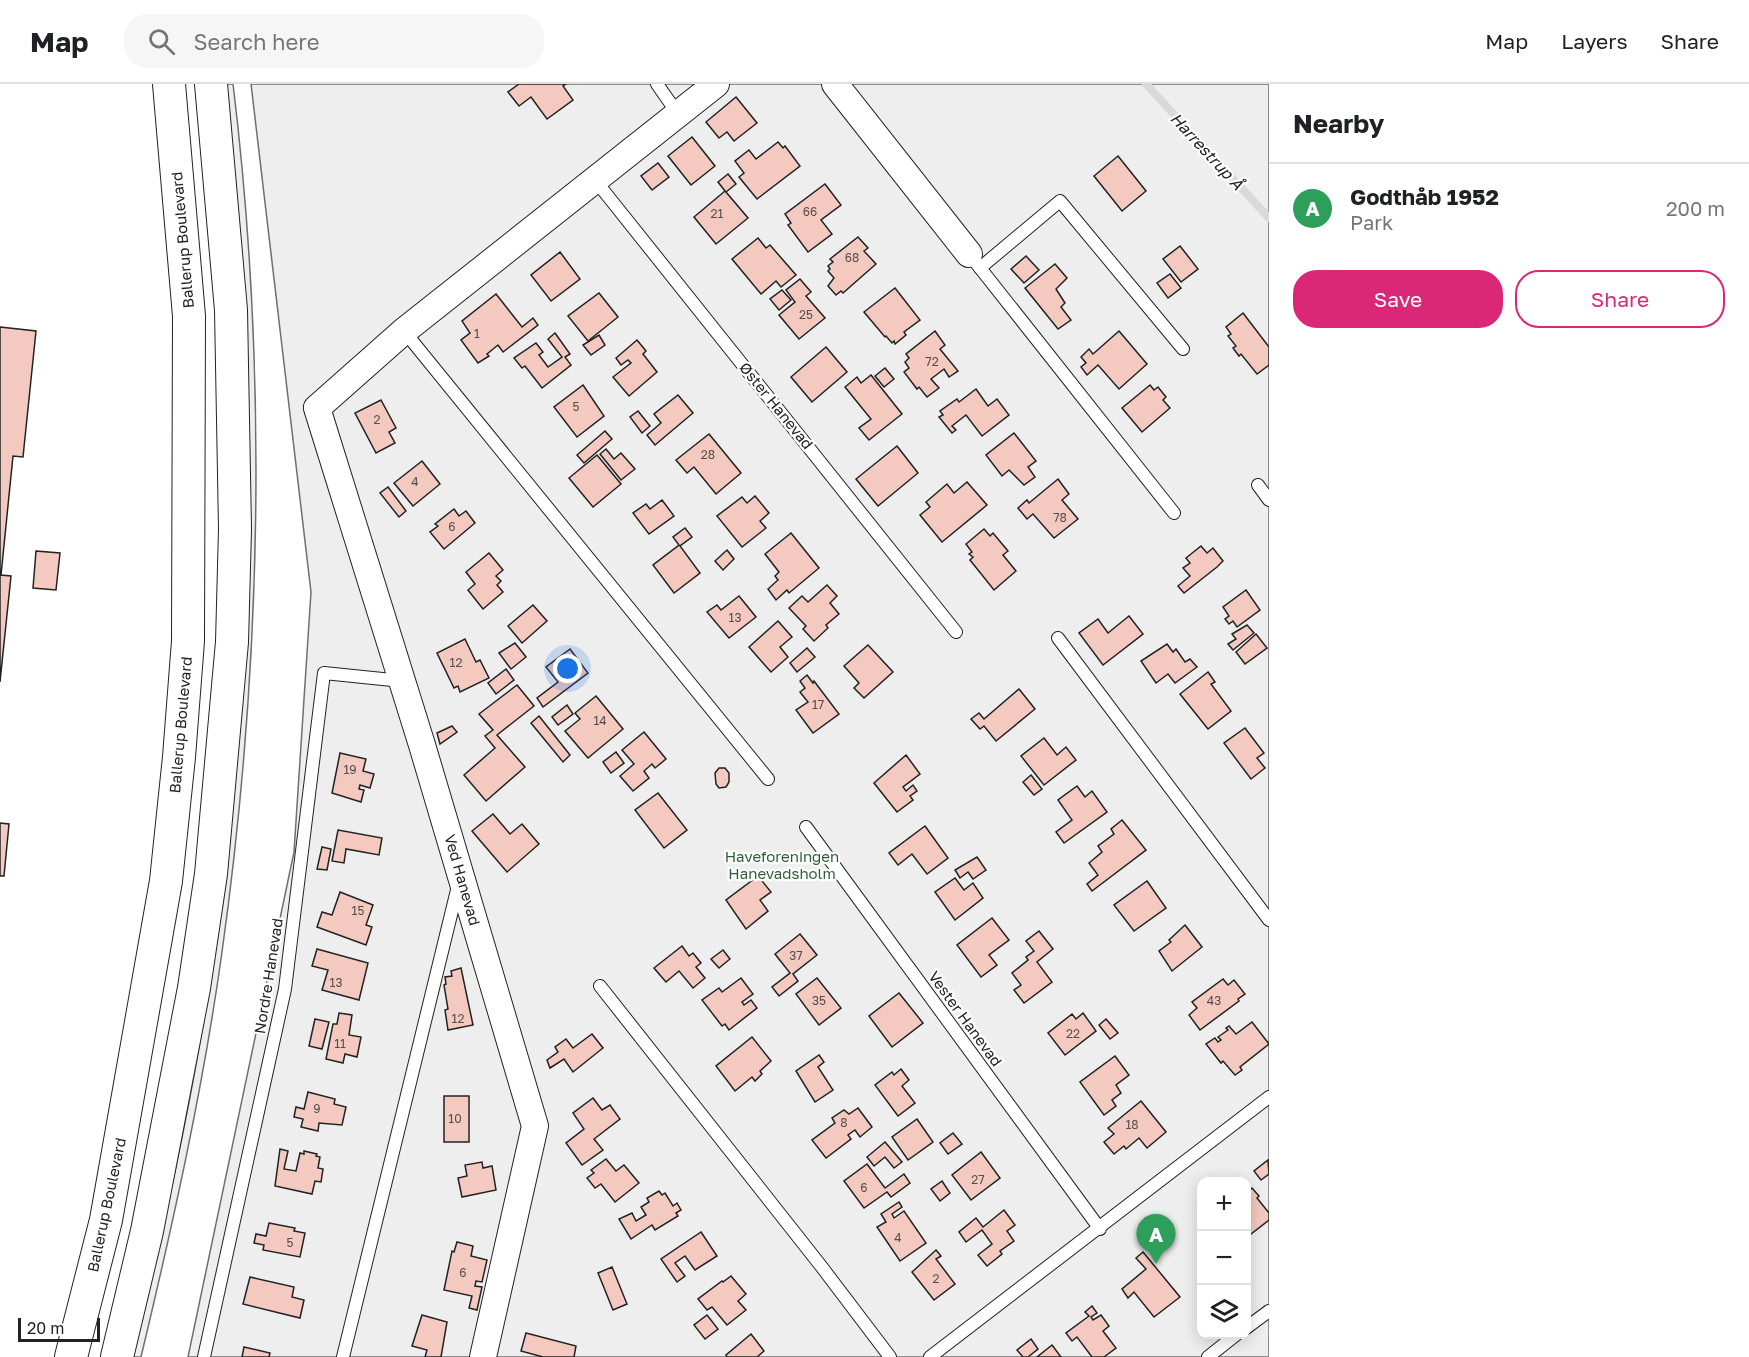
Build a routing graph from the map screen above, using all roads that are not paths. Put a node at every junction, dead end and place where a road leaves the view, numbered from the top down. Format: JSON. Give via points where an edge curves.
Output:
{"nodes":[{"id":1,"x":169,"y":84,"type":"edge"},
{"id":2,"x":211,"y":84,"type":"edge"},
{"id":3,"x":657,"y":84,"type":"edge"},
{"id":4,"x":716,"y":84,"type":"edge"},
{"id":5,"x":835,"y":84,"type":"edge"},
{"id":6,"x":678,"y":114,"type":"junction"},
{"id":7,"x":595,"y":180,"type":"junction"},
{"id":8,"x":975,"y":261,"type":"junction"},
{"id":9,"x":404,"y":331,"type":"junction"},
{"id":10,"x":1183,"y":349,"type":"dead end"},
{"id":11,"x":1258,"y":485,"type":"dead end"},
{"id":12,"x":1269,"y":500,"type":"edge"},
{"id":13,"x":1174,"y":513,"type":"dead end"},
{"id":14,"x":956,"y":633,"type":"dead end"},
{"id":15,"x":1058,"y":638,"type":"dead end"},
{"id":16,"x":402,"y":681,"type":"junction"},
{"id":17,"x":768,"y":779,"type":"dead end"},
{"id":18,"x":806,"y":827,"type":"dead end"},
{"id":19,"x":461,"y":876,"type":"junction"},
{"id":20,"x":1269,"y":920,"type":"edge"},
{"id":21,"x":600,"y":986,"type":"dead end"},
{"id":22,"x":1269,"y":1097,"type":"edge"},
{"id":23,"x":1100,"y":1229,"type":"junction"},
{"id":24,"x":1269,"y":1311,"type":"edge"},
{"id":25,"x":1251,"y":1324,"type":"edge"},
{"id":26,"x":1233,"y":1339,"type":"edge"},
{"id":27,"x":71,"y":1357,"type":"edge"},
{"id":28,"x":117,"y":1357,"type":"edge"},
{"id":29,"x":204,"y":1357,"type":"edge"},
{"id":30,"x":343,"y":1357,"type":"edge"},
{"id":31,"x":483,"y":1357,"type":"edge"},
{"id":32,"x":890,"y":1357,"type":"edge"},
{"id":33,"x":930,"y":1357,"type":"edge"},
{"id":34,"x":1208,"y":1357,"type":"edge"}],
"edges":[{"from":1,"to":27,"type":"street","name":"Ballerup Boulevard","via":[[189,316],[188,640],[182,722],[166,881],[149,980],[106,1220]]},
{"from":2,"to":28,"type":"street","via":[[231,310],[235,529],[232,642],[211,874],[194,988],[147,1231]]},
{"from":3,"to":6,"type":"lane"},
{"from":4,"to":6,"type":"street"},
{"from":5,"to":8,"type":"street"},
{"from":6,"to":7,"type":"street"},
{"from":7,"to":9,"type":"street"},
{"from":7,"to":14,"type":"lane","name":"Øster Hanevad"},
{"from":8,"to":10,"type":"lane","via":[[1060,201]]},
{"from":8,"to":13,"type":"lane"},
{"from":9,"to":16,"type":"street","name":"Ved Hanevad","via":[[317,408]]},
{"from":9,"to":17,"type":"lane"},
{"from":11,"to":12,"type":"lane"},
{"from":15,"to":20,"type":"lane"},
{"from":16,"to":19,"type":"street","name":"Ved Hanevad"},
{"from":16,"to":29,"type":"lane","name":"Nordre Hanevad","via":[[324,673],[285,989]]},
{"from":18,"to":23,"type":"lane","name":"Vester Hanevad"},
{"from":19,"to":30,"type":"lane"},
{"from":19,"to":31,"type":"street","name":"Ved Hanevad","via":[[535,1126]]},
{"from":21,"to":32,"type":"lane"},
{"from":22,"to":23,"type":"lane"},
{"from":23,"to":33,"type":"lane"},
{"from":24,"to":25,"type":"lane"},
{"from":26,"to":34,"type":"lane"}]}
